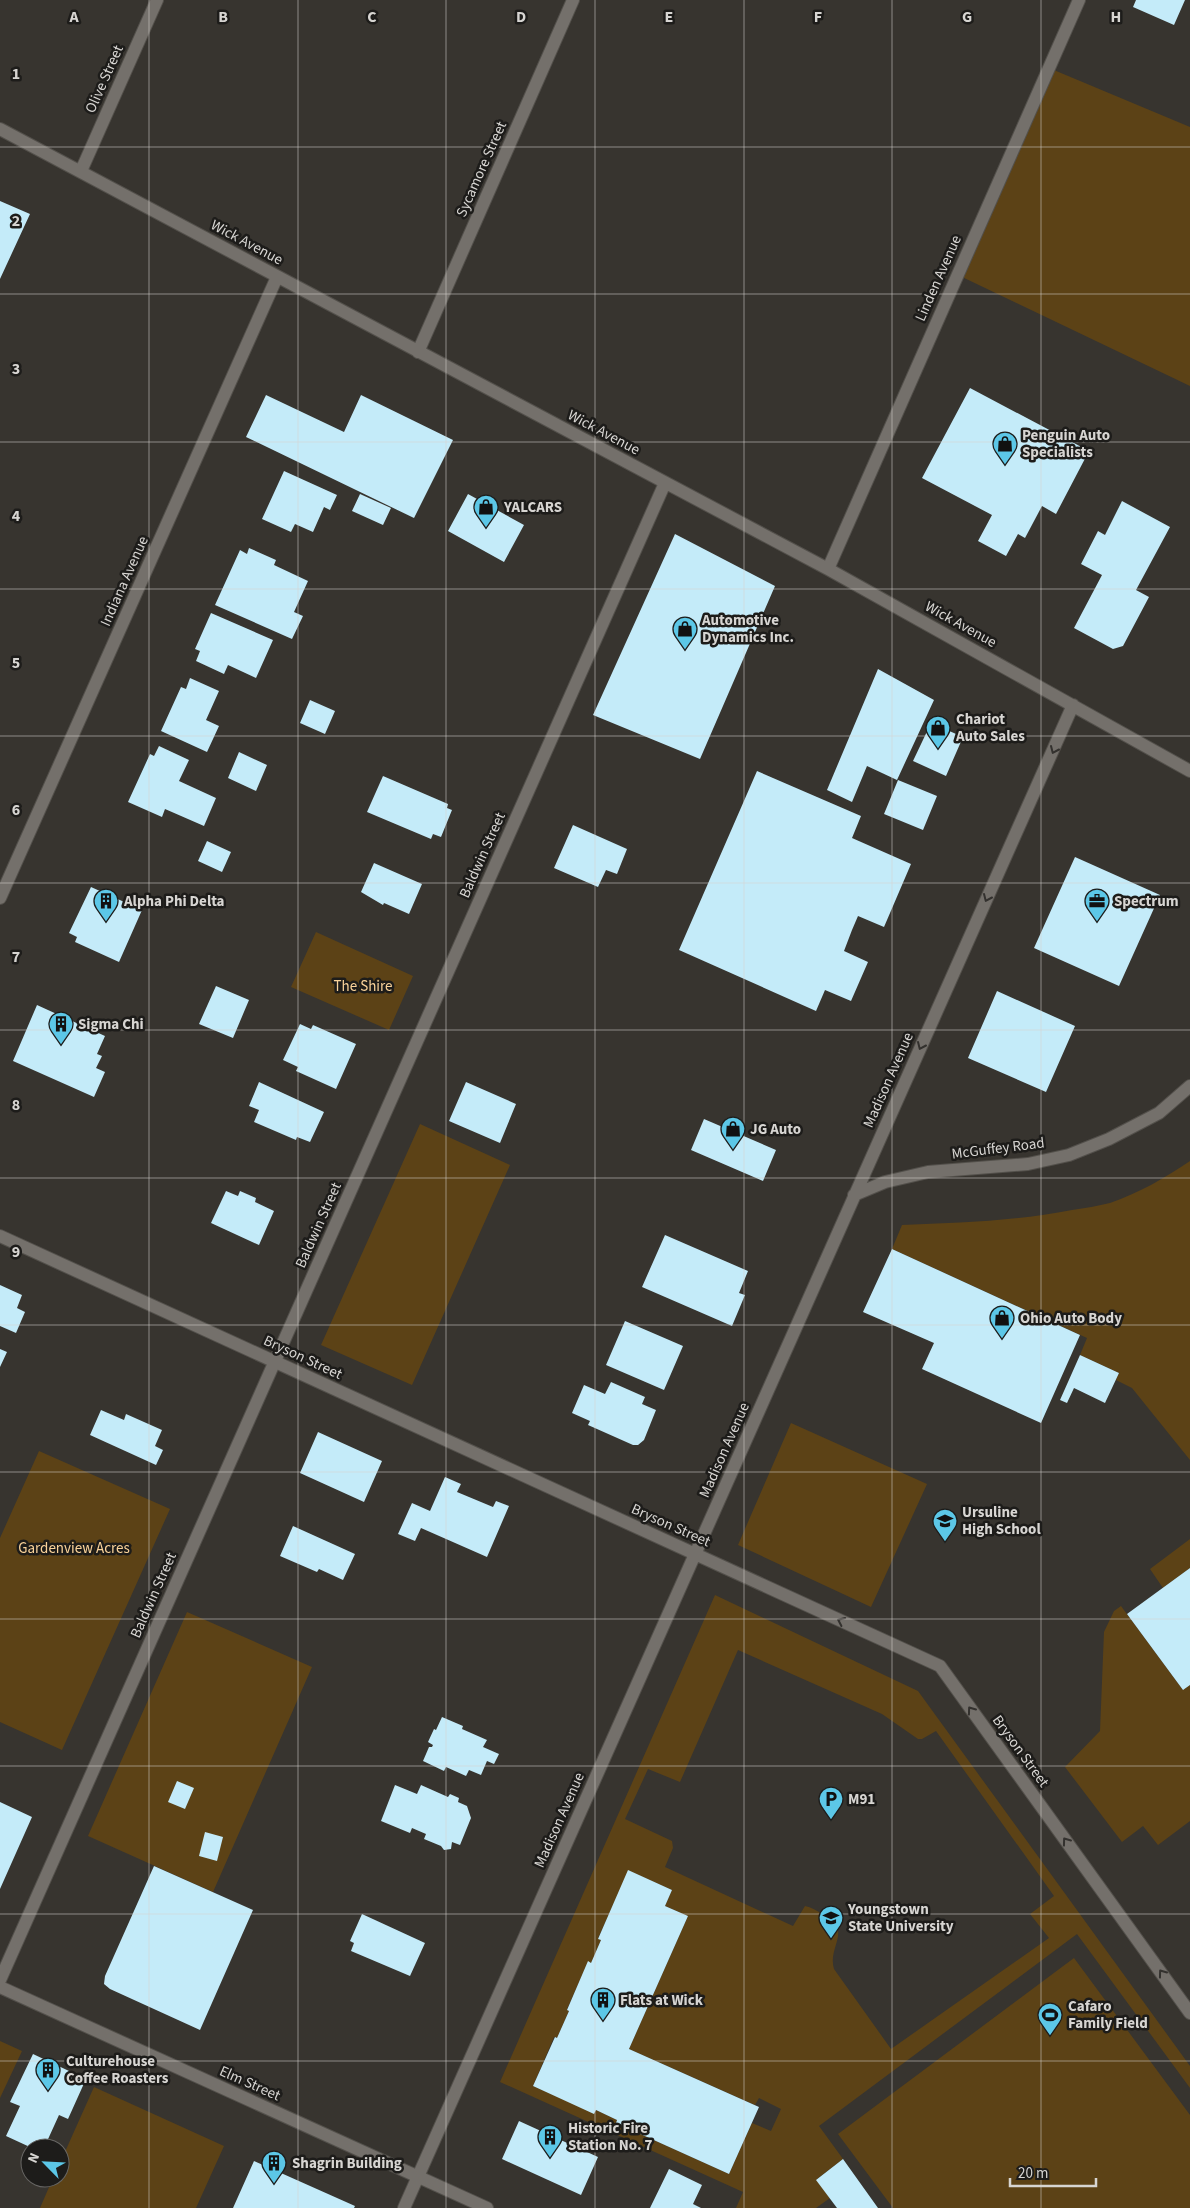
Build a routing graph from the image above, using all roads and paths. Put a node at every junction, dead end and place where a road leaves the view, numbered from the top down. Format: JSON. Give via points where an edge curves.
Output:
{"nodes":[{"id":1,"x":157,"y":0,"type":"edge"},
{"id":2,"x":573,"y":0,"type":"edge"},
{"id":3,"x":1079,"y":0,"type":"edge"},
{"id":4,"x":0,"y":129,"type":"edge"},
{"id":5,"x":81,"y":171,"type":"junction"},
{"id":6,"x":277,"y":277,"type":"junction"},
{"id":7,"x":418,"y":352,"type":"junction"},
{"id":8,"x":665,"y":483,"type":"junction"},
{"id":9,"x":828,"y":569,"type":"junction"},
{"id":10,"x":1073,"y":705,"type":"junction"},
{"id":11,"x":1190,"y":771,"type":"edge"},
{"id":12,"x":0,"y":898,"type":"edge"},
{"id":13,"x":1190,"y":1086,"type":"edge"},
{"id":14,"x":854,"y":1195,"type":"junction"},
{"id":15,"x":0,"y":1236,"type":"edge"},
{"id":16,"x":274,"y":1362,"type":"junction"},
{"id":17,"x":696,"y":1554,"type":"junction"},
{"id":18,"x":0,"y":1980,"type":"edge"},
{"id":19,"x":0,"y":1987,"type":"edge"},
{"id":20,"x":1190,"y":2013,"type":"edge"},
{"id":21,"x":418,"y":2176,"type":"junction"},
{"id":22,"x":404,"y":2208,"type":"edge"},
{"id":23,"x":487,"y":2208,"type":"edge"}],
"edges":[{"from":1,"to":5,"type":"street","name":"Olive Street"},
{"from":2,"to":7,"type":"street","name":"Sycamore Street"},
{"from":3,"to":9,"type":"street","name":"Linden Avenue"},
{"from":4,"to":5,"type":"street","name":"Wick Avenue"},
{"from":5,"to":6,"type":"street","name":"Wick Avenue"},
{"from":6,"to":7,"type":"street","name":"Wick Avenue"},
{"from":6,"to":12,"type":"street","name":"Indiana Avenue"},
{"from":7,"to":8,"type":"street","name":"Wick Avenue"},
{"from":8,"to":9,"type":"street","name":"Wick Avenue"},
{"from":8,"to":16,"type":"street","name":"Baldwin Street"},
{"from":9,"to":10,"type":"street","name":"Wick Avenue"},
{"from":10,"to":11,"type":"street","name":"Wick Avenue"},
{"from":10,"to":14,"type":"street","name":"Madison Avenue","one_way":true},
{"from":13,"to":14,"type":"street","name":"McGuffey Road","via":[[1159,1113],[1109,1139],[1069,1154],[1028,1164],[928,1172],[885,1182]]},
{"from":14,"to":17,"type":"street","name":"Madison Avenue"},
{"from":15,"to":16,"type":"street","name":"Bryson Street"},
{"from":16,"to":17,"type":"street","name":"Bryson Street"},
{"from":16,"to":18,"type":"street","name":"Baldwin Street"},
{"from":20,"to":17,"type":"street","name":"Bryson Street","one_way":true,"via":[[940,1666]]},
{"from":17,"to":21,"type":"street","name":"Madison Avenue"},
{"from":19,"to":21,"type":"street","name":"Elm Street"},
{"from":21,"to":22,"type":"street","name":"Madison Avenue"},
{"from":21,"to":23,"type":"street","name":"Elm Street"}]}
